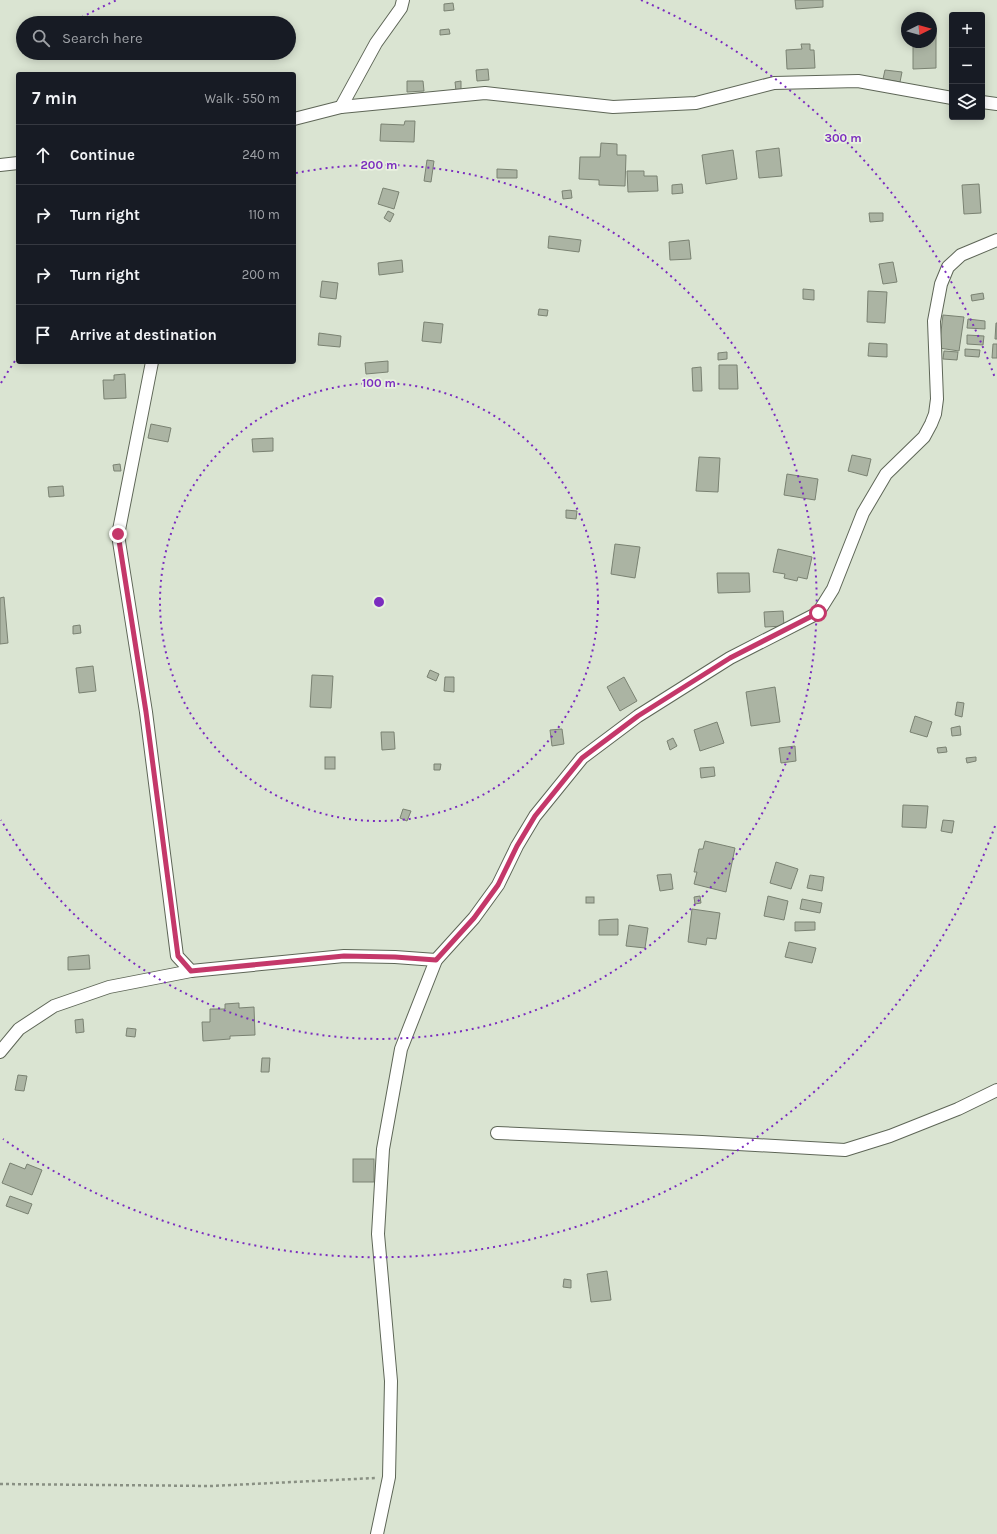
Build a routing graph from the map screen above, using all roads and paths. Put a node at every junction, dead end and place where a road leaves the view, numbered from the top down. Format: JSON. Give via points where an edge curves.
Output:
{"nodes":[{"id":1,"x":403,"y":0,"type":"edge"},
{"id":2,"x":949,"y":97,"type":"edge"},
{"id":3,"x":985,"y":102,"type":"edge"},
{"id":4,"x":997,"y":104,"type":"edge"},
{"id":5,"x":341,"y":106,"type":"junction"},
{"id":6,"x":296,"y":118,"type":"edge"},
{"id":7,"x":16,"y":162,"type":"edge"},
{"id":8,"x":0,"y":165,"type":"edge"},
{"id":9,"x":997,"y":240,"type":"edge"},
{"id":10,"x":152,"y":364,"type":"edge"},
{"id":11,"x":436,"y":960,"type":"junction"},
{"id":12,"x":191,"y":971,"type":"junction"},
{"id":13,"x":0,"y":1052,"type":"edge"},
{"id":14,"x":997,"y":1090,"type":"edge"},
{"id":15,"x":497,"y":1133,"type":"dead end"},
{"id":16,"x":389,"y":1477,"type":"junction"},
{"id":17,"x":0,"y":1484,"type":"edge"},
{"id":18,"x":377,"y":1534,"type":"edge"}],
"edges":[{"from":1,"to":5,"type":"street","via":[[401,8],[376,44]]},
{"from":2,"to":5,"type":"street","via":[[858,81],[774,83],[696,103],[613,108],[485,93]]},
{"from":3,"to":4,"type":"street"},
{"from":5,"to":6,"type":"street"},
{"from":7,"to":8,"type":"street"},
{"from":9,"to":11,"type":"street","via":[[961,255],[948,267],[941,284],[934,321],[937,399],[935,414],[924,437],[886,474],[863,513],[833,589],[818,613],[730,658],[638,716],[582,758],[535,816],[498,885],[474,918]]},
{"from":10,"to":12,"type":"street","via":[[118,534],[146,712],[178,956]]},
{"from":11,"to":12,"type":"street","via":[[344,956]]},
{"from":11,"to":16,"type":"street","via":[[401,1050],[383,1149],[378,1234],[390,1381]]},
{"from":12,"to":13,"type":"street","via":[[109,987],[54,1006],[19,1028]]},
{"from":14,"to":15,"type":"street","via":[[958,1109],[846,1150]]},
{"from":16,"to":17,"type":"path","via":[[211,1486]]},
{"from":16,"to":18,"type":"street"}]}
